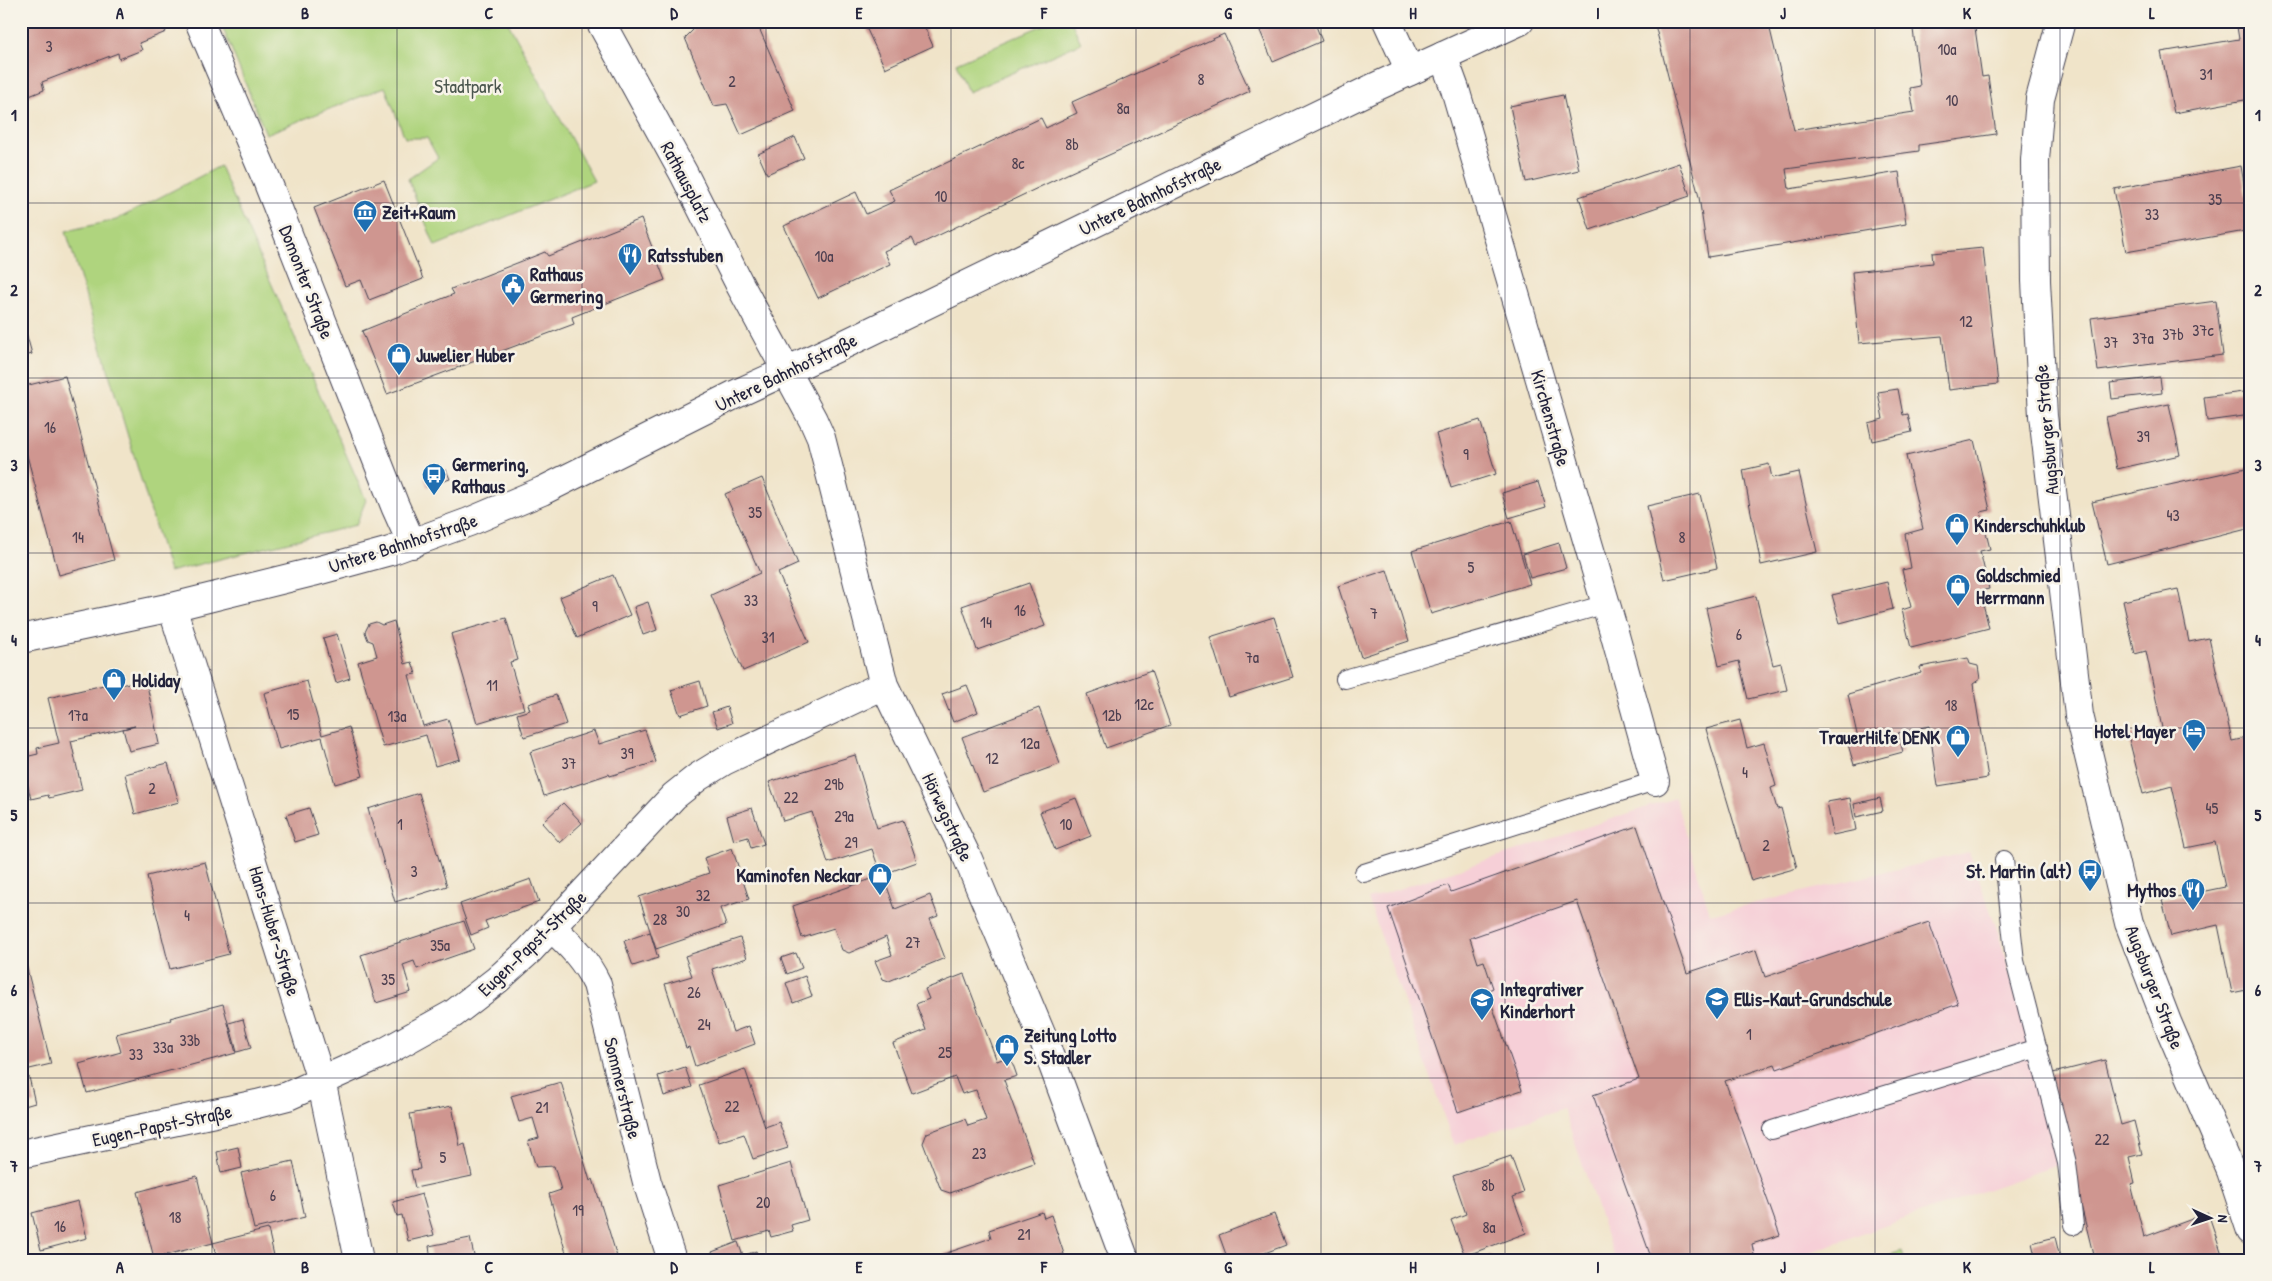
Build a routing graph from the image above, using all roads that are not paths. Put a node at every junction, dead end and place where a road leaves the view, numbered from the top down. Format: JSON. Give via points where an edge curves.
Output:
{"nodes":[{"id":1,"x":199,"y":21,"type":"edge"},
{"id":2,"x":1387,"y":21,"type":"edge"},
{"id":3,"x":1520,"y":21,"type":"edge"},
{"id":4,"x":2061,"y":21,"type":"edge"},
{"id":5,"x":604,"y":23,"type":"edge"},
{"id":6,"x":1442,"y":56,"type":"junction"},
{"id":7,"x":1410,"y":71,"type":"junction"},
{"id":8,"x":788,"y":371,"type":"junction"},
{"id":9,"x":412,"y":544,"type":"junction"},
{"id":10,"x":1606,"y":604,"type":"junction"},
{"id":11,"x":172,"y":607,"type":"junction"},
{"id":12,"x":21,"y":639,"type":"edge"},
{"id":13,"x":1345,"y":679,"type":"dead end"},
{"id":14,"x":884,"y":685,"type":"junction"},
{"id":15,"x":1655,"y":781,"type":"joint"},
{"id":16,"x":2004,"y":860,"type":"dead end"},
{"id":17,"x":1364,"y":873,"type":"dead end"},
{"id":18,"x":552,"y":928,"type":"junction"},
{"id":19,"x":2038,"y":1048,"type":"junction"},
{"id":20,"x":321,"y":1080,"type":"junction"},
{"id":21,"x":1772,"y":1130,"type":"dead end"},
{"id":22,"x":21,"y":1154,"type":"edge"},
{"id":23,"x":2074,"y":1225,"type":"dead end"},
{"id":24,"x":2251,"y":1231,"type":"edge"},
{"id":25,"x":359,"y":1260,"type":"edge"},
{"id":26,"x":672,"y":1260,"type":"edge"},
{"id":27,"x":1124,"y":1260,"type":"edge"}],
"edges":[{"from":1,"to":9,"type":"street","name":"Domonter Straße","via":[[274,173]]},
{"from":2,"to":7,"type":"street"},
{"from":3,"to":6,"type":"street","name":"Untere Bahnhofstraße"},
{"from":4,"to":24,"type":"street","name":"Augsburger Straße","via":[[2040,99],[2036,160],[2036,281],[2043,416],[2079,715],[2129,923],[2231,1172]]},
{"from":5,"to":8,"type":"street","name":"Rathausplatz"},
{"from":6,"to":7,"type":"street","name":"Untere Bahnhofstraße"},
{"from":6,"to":10,"type":"street","name":"Kirchenstraße","via":[[1455,89]]},
{"from":7,"to":8,"type":"street","name":"Untere Bahnhofstraße"},
{"from":8,"to":9,"type":"street","name":"Untere Bahnhofstraße","via":[[542,490]]},
{"from":8,"to":14,"type":"street","name":"Hörwegstraße","via":[[821,438]]},
{"from":9,"to":11,"type":"street","name":"Untere Bahnhofstraße"},
{"from":10,"to":13,"type":"lane"},
{"from":10,"to":15,"type":"street","name":"Kirchenstraße"},
{"from":11,"to":12,"type":"street","name":"Untere Bahnhofstraße"},
{"from":11,"to":20,"type":"street","name":"Hans-Huber-Straße"},
{"from":14,"to":18,"type":"street","name":"Eugen-Papst-Straße","via":[[724,761],[698,777],[674,796]]},
{"from":14,"to":27,"type":"street","name":"Hörwegstraße","via":[[968,859],[1044,1040]]},
{"from":15,"to":17,"type":"lane"},
{"from":16,"to":19,"type":"lane","via":[[2015,961]]},
{"from":18,"to":20,"type":"street","name":"Eugen-Papst-Straße","via":[[497,980],[453,1014],[383,1053]]},
{"from":18,"to":26,"type":"street","name":"Sommerstraße","via":[[575,949],[597,984],[647,1182]]},
{"from":19,"to":21,"type":"lane"},
{"from":19,"to":23,"type":"lane","via":[[2067,1163]]},
{"from":20,"to":22,"type":"street","name":"Eugen-Papst-Straße","via":[[288,1096],[256,1104]]},
{"from":20,"to":25,"type":"street","name":"Hans-Huber-Straße"}]}
